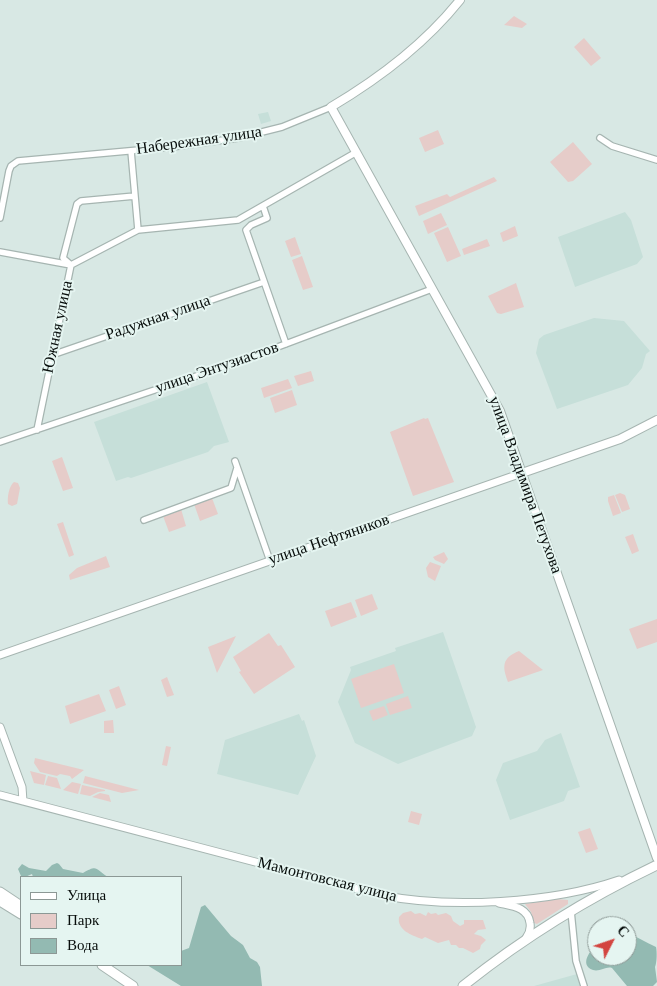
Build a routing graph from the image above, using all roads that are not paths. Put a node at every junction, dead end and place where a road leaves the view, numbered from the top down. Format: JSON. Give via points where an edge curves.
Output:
{"nodes":[{"id":1,"x":460,"y":0,"type":"edge"},
{"id":2,"x":331,"y":107,"type":"junction"},
{"id":3,"x":600,"y":138,"type":"dead end"},
{"id":4,"x":132,"y":151,"type":"junction"},
{"id":5,"x":356,"y":154,"type":"junction"},
{"id":6,"x":657,"y":160,"type":"edge"},
{"id":7,"x":135,"y":196,"type":"junction"},
{"id":8,"x":263,"y":206,"type":"junction"},
{"id":9,"x":0,"y":218,"type":"edge"},
{"id":10,"x":138,"y":230,"type":"junction"},
{"id":11,"x":0,"y":252,"type":"edge"},
{"id":12,"x":71,"y":266,"type":"junction"},
{"id":13,"x":264,"y":282,"type":"junction"},
{"id":14,"x":432,"y":290,"type":"junction"},
{"id":15,"x":286,"y":344,"type":"junction"},
{"id":16,"x":52,"y":355,"type":"junction"},
{"id":17,"x":657,"y":420,"type":"edge"},
{"id":18,"x":37,"y":430,"type":"junction"},
{"id":19,"x":0,"y":442,"type":"edge"},
{"id":20,"x":235,"y":461,"type":"dead end"},
{"id":21,"x":237,"y":468,"type":"junction"},
{"id":22,"x":522,"y":473,"type":"junction"},
{"id":23,"x":144,"y":520,"type":"dead end"},
{"id":24,"x":270,"y":561,"type":"junction"},
{"id":25,"x":0,"y":655,"type":"edge"},
{"id":26,"x":0,"y":727,"type":"edge"},
{"id":27,"x":0,"y":795,"type":"edge"},
{"id":28,"x":23,"y":801,"type":"junction"},
{"id":29,"x":657,"y":858,"type":"edge"},
{"id":30,"x":657,"y":865,"type":"edge"},
{"id":31,"x":637,"y":875,"type":"junction"},
{"id":32,"x":0,"y":892,"type":"edge"},
{"id":33,"x":4,"y":899,"type":"edge"},
{"id":34,"x":491,"y":901,"type":"junction"},
{"id":35,"x":20,"y":906,"type":"edge"},
{"id":36,"x":570,"y":911,"type":"junction"},
{"id":37,"x":20,"y":913,"type":"edge"},
{"id":38,"x":522,"y":942,"type":"junction"},
{"id":39,"x":104,"y":966,"type":"edge"},
{"id":40,"x":488,"y":966,"type":"junction"},
{"id":41,"x":135,"y":986,"type":"edge"},
{"id":42,"x":463,"y":986,"type":"edge"},
{"id":43,"x":471,"y":986,"type":"edge"},
{"id":44,"x":584,"y":986,"type":"edge"}],
"edges":[{"from":1,"to":2,"type":"main road","name":"Набережная улица","via":[[404,58]]},
{"from":2,"to":4,"type":"street","name":"Набережная улица","via":[[253,135]]},
{"from":2,"to":5,"type":"main road","name":"улица Владимира Петухова"},
{"from":3,"to":6,"type":"street","via":[[612,146]]},
{"from":4,"to":7,"type":"street"},
{"from":4,"to":9,"type":"street","name":"Набережная улица","via":[[14,163],[9,171]]},
{"from":5,"to":8,"type":"street","name":"Южная улица"},
{"from":5,"to":14,"type":"main road","name":"улица Владимира Петухова"},
{"from":7,"to":10,"type":"street"},
{"from":7,"to":12,"type":"street","via":[[77,204],[63,258]]},
{"from":8,"to":10,"type":"street","name":"Южная улица","via":[[238,220]]},
{"from":8,"to":13,"type":"street","via":[[267,218],[246,230]]},
{"from":10,"to":12,"type":"street","name":"Южная улица"},
{"from":11,"to":12,"type":"street"},
{"from":12,"to":16,"type":"street","name":"Южная улица"},
{"from":13,"to":15,"type":"street"},
{"from":13,"to":16,"type":"street","name":"Радужная улица"},
{"from":14,"to":15,"type":"street","name":"улица Энтузиастов"},
{"from":14,"to":22,"type":"main road","name":"улица Владимира Петухова","via":[[496,402]]},
{"from":15,"to":18,"type":"street","name":"улица Энтузиастов"},
{"from":16,"to":18,"type":"street","name":"Южная улица"},
{"from":17,"to":22,"type":"main road","name":"улица Нефтяников","via":[[609,443]]},
{"from":18,"to":19,"type":"street","name":"улица Энтузиастов"},
{"from":20,"to":21,"type":"street"},
{"from":21,"to":23,"type":"street","via":[[231,488]]},
{"from":21,"to":24,"type":"street"},
{"from":22,"to":24,"type":"street","name":"улица Нефтяников"},
{"from":22,"to":29,"type":"main road","name":"улица Владимира Петухова"},
{"from":24,"to":25,"type":"street","name":"улица Нефтяников"},
{"from":26,"to":28,"type":"street","via":[[22,787]]},
{"from":27,"to":28,"type":"street","name":"Мамонтовская улица"},
{"from":28,"to":34,"type":"street","name":"Мамонтовская улица","via":[[386,896],[431,901]]},
{"from":30,"to":31,"type":"main road","name":"Мамонтовская улица"},
{"from":31,"to":34,"type":"street","name":"Мамонтовская улица","via":[[580,891]]},
{"from":31,"to":36,"type":"main road"},
{"from":32,"to":33,"type":"main road"},
{"from":33,"to":35,"type":"main road"},
{"from":33,"to":37,"type":"main road"},
{"from":34,"to":38,"type":"street","via":[[515,906],[525,912],[530,931]]},
{"from":36,"to":38,"type":"main road"},
{"from":36,"to":44,"type":"street","via":[[576,961]]},
{"from":38,"to":40,"type":"main road"},
{"from":39,"to":41,"type":"main road"},
{"from":40,"to":42,"type":"main road"},
{"from":40,"to":43,"type":"main road"}]}
